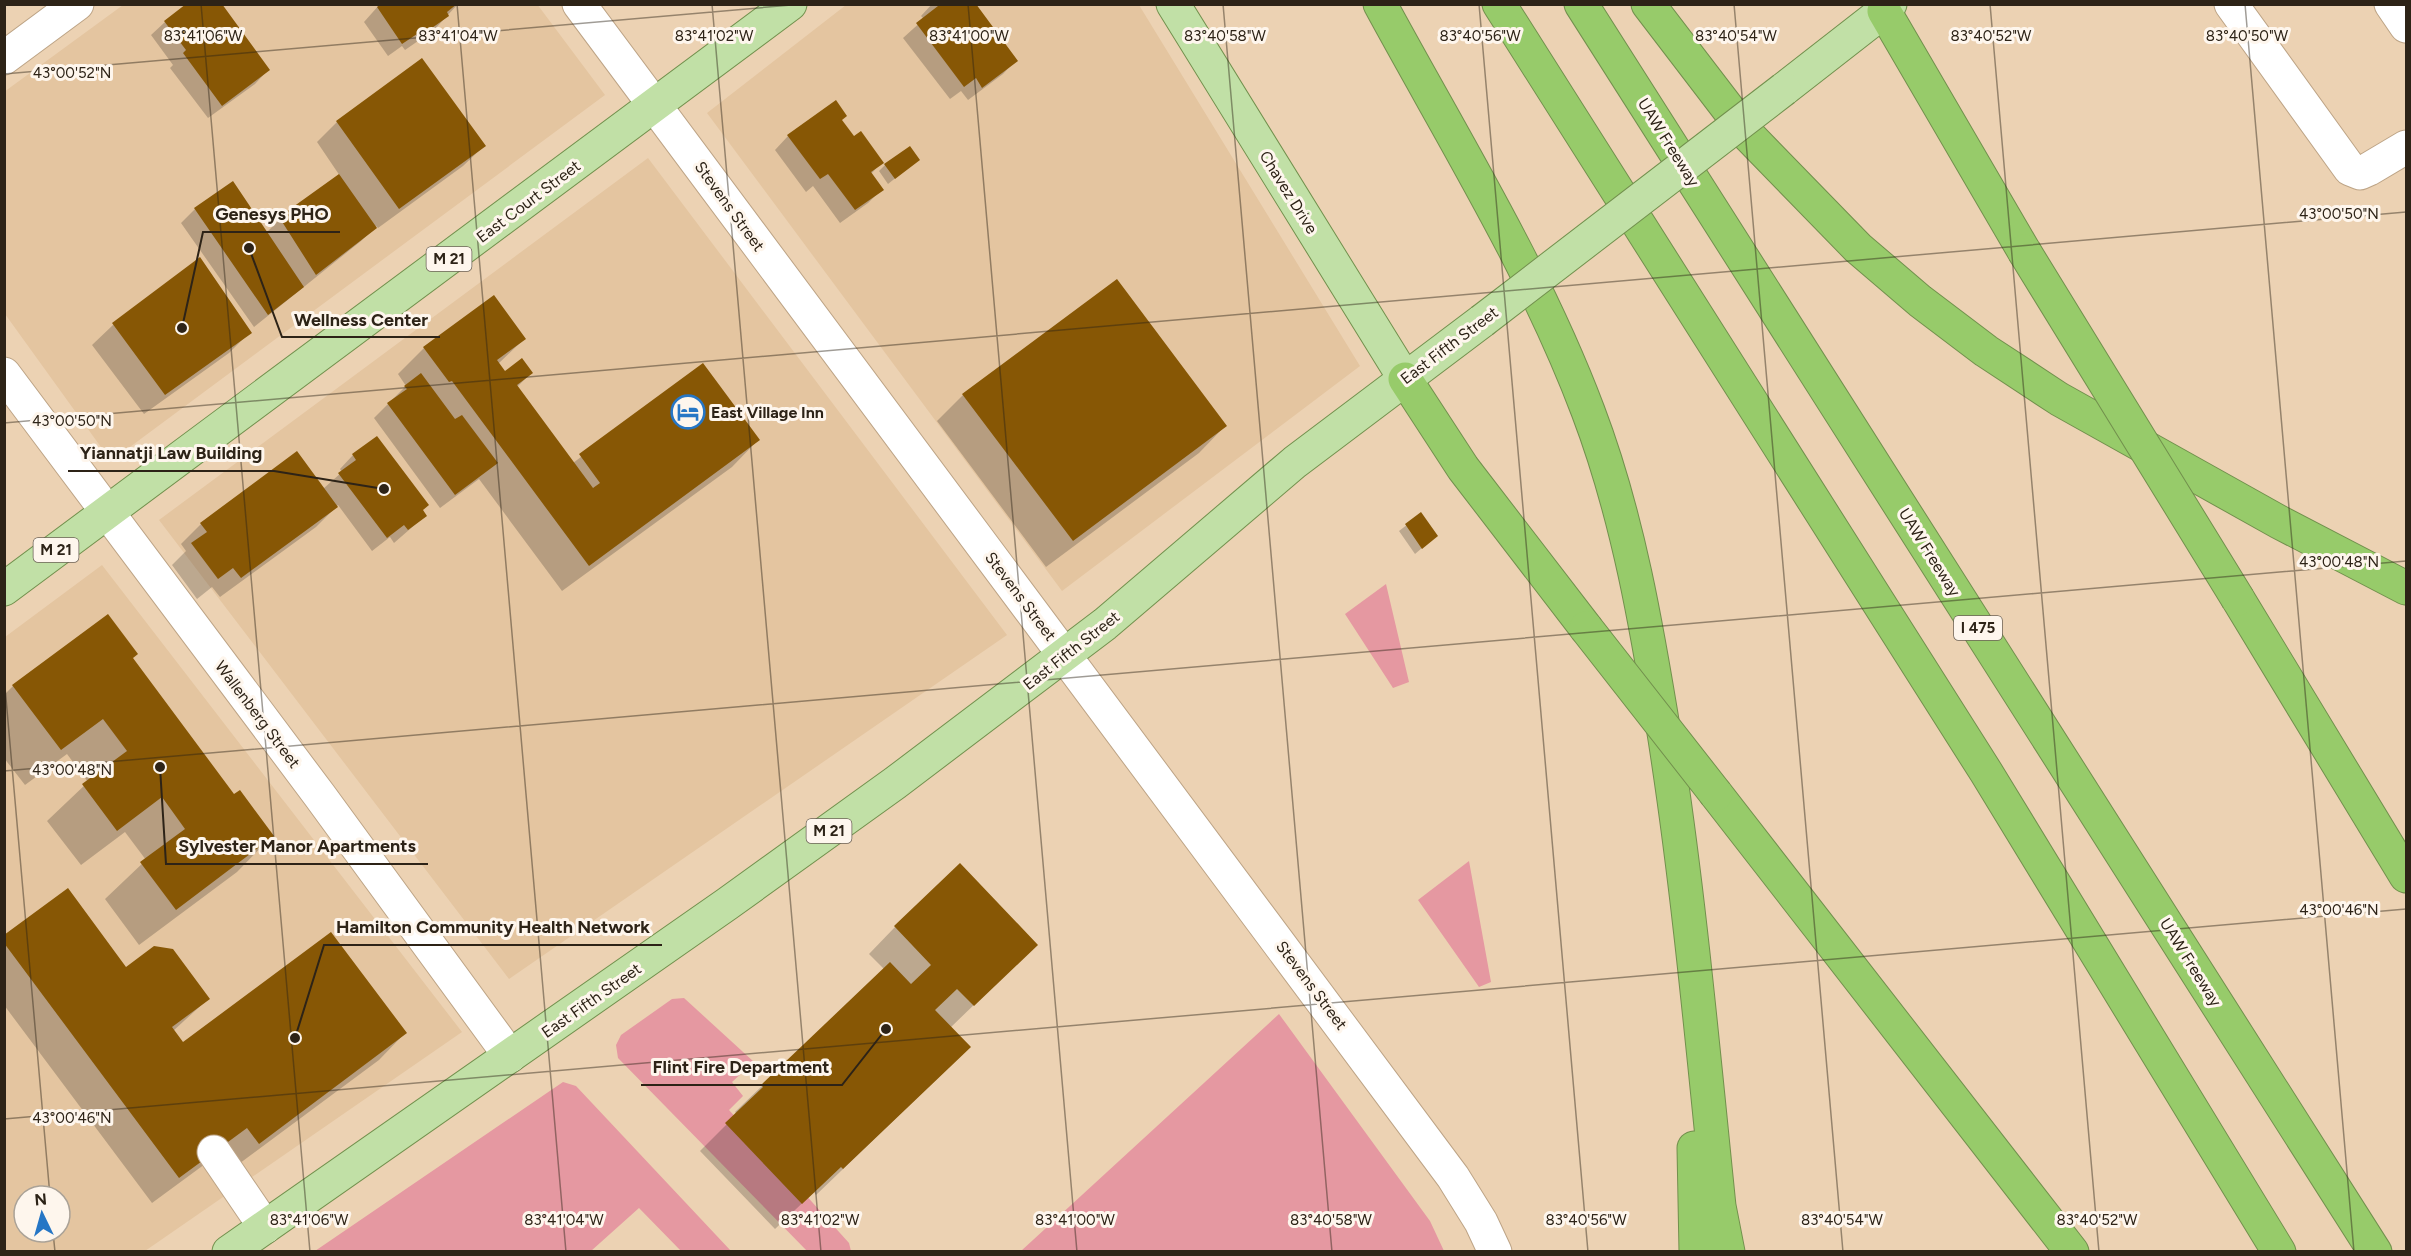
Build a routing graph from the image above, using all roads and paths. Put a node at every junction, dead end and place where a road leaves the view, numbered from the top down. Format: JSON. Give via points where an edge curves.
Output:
{"nodes":[{"id":1,"x":77,"y":4,"type":"edge"},
{"id":2,"x":579,"y":4,"type":"edge"},
{"id":3,"x":790,"y":4,"type":"edge"},
{"id":4,"x":1173,"y":4,"type":"edge"},
{"id":5,"x":1380,"y":4,"type":"edge"},
{"id":6,"x":1499,"y":4,"type":"edge"},
{"id":7,"x":1581,"y":4,"type":"edge"},
{"id":8,"x":1648,"y":4,"type":"edge"},
{"id":9,"x":2231,"y":4,"type":"edge"},
{"id":10,"x":2391,"y":4,"type":"edge"},
{"id":11,"x":1885,"y":7,"type":"edge"},
{"id":12,"x":2406,"y":26,"type":"edge"},
{"id":13,"x":4,"y":58,"type":"edge"},
{"id":14,"x":655,"y":105,"type":"junction"},
{"id":15,"x":2404,"y":154,"type":"edge"},
{"id":16,"x":4,"y":374,"type":"edge"},
{"id":17,"x":1405,"y":379,"type":"junction"},
{"id":18,"x":108,"y":512,"type":"junction"},
{"id":19,"x":2279,"y":522,"type":"junction"},
{"id":20,"x":2406,"y":588,"type":"edge"},
{"id":21,"x":4,"y":589,"type":"edge"},
{"id":22,"x":2406,"y":600,"type":"edge"},
{"id":23,"x":1065,"y":655,"type":"junction"},
{"id":24,"x":1679,"y":828,"type":"junction"},
{"id":25,"x":2406,"y":876,"type":"edge"},
{"id":26,"x":510,"y":1056,"type":"junction"},
{"id":27,"x":214,"y":1152,"type":"dead end"},
{"id":28,"x":265,"y":1227,"type":"junction"},
{"id":29,"x":229,"y":1251,"type":"edge"},
{"id":30,"x":1495,"y":1251,"type":"edge"},
{"id":31,"x":1696,"y":1251,"type":"edge"},
{"id":32,"x":1728,"y":1251,"type":"edge"},
{"id":33,"x":2072,"y":1251,"type":"edge"},
{"id":34,"x":2279,"y":1251,"type":"edge"},
{"id":35,"x":2375,"y":1251,"type":"edge"}],
"edges":[{"from":1,"to":13,"type":"street"},
{"from":2,"to":14,"type":"street","name":"Stevens Street"},
{"from":3,"to":14,"type":"main road","name":"East Court Street","number":"M 21"},
{"from":4,"to":17,"type":"main road","name":"Chavez Drive"},
{"from":5,"to":24,"type":"highway","via":[[1524,270],[1589,412],[1639,587]]},
{"from":6,"to":34,"type":"highway","via":[[1986,772]]},
{"from":7,"to":35,"type":"highway","name":"UAW Freeway","number":"I 475"},
{"from":8,"to":19,"type":"highway","via":[[1749,136],[1858,248],[1920,301],[2059,399]]},
{"from":9,"to":15,"type":"street","via":[[2350,169],[2360,172]]},
{"from":10,"to":12,"type":"street"},
{"from":11,"to":17,"type":"main road","name":"East Fifth Street","bridge":true},
{"from":11,"to":25,"type":"highway","bridge":true,"via":[[2024,251]]},
{"from":14,"to":18,"type":"main road","name":"East Court Street","number":"M 21"},
{"from":14,"to":23,"type":"street","name":"Stevens Street"},
{"from":16,"to":18,"type":"street","name":"Wallenberg Street"},
{"from":17,"to":23,"type":"main road","name":"East Fifth Street","number":"M 21","via":[[1269,484]]},
{"from":17,"to":33,"type":"highway","bridge":true,"via":[[1463,468]]},
{"from":18,"to":21,"type":"main road","name":"East Court Street","number":"M 21"},
{"from":18,"to":26,"type":"street","name":"Wallenberg Street"},
{"from":19,"to":20,"type":"highway"},
{"from":19,"to":22,"type":"highway"},
{"from":23,"to":26,"type":"main road","name":"East Fifth Street","number":"M 21","via":[[797,855]]},
{"from":23,"to":30,"type":"street","name":"Stevens Street","via":[[1454,1177]]},
{"from":24,"to":31,"type":"highway"},
{"from":24,"to":32,"type":"highway","via":[[1719,1206]]},
{"from":26,"to":28,"type":"main road","name":"East Fifth Street","number":"M 21"},
{"from":27,"to":28,"type":"street"},
{"from":28,"to":29,"type":"main road","name":"East Fifth Street","number":"M 21"}]}
